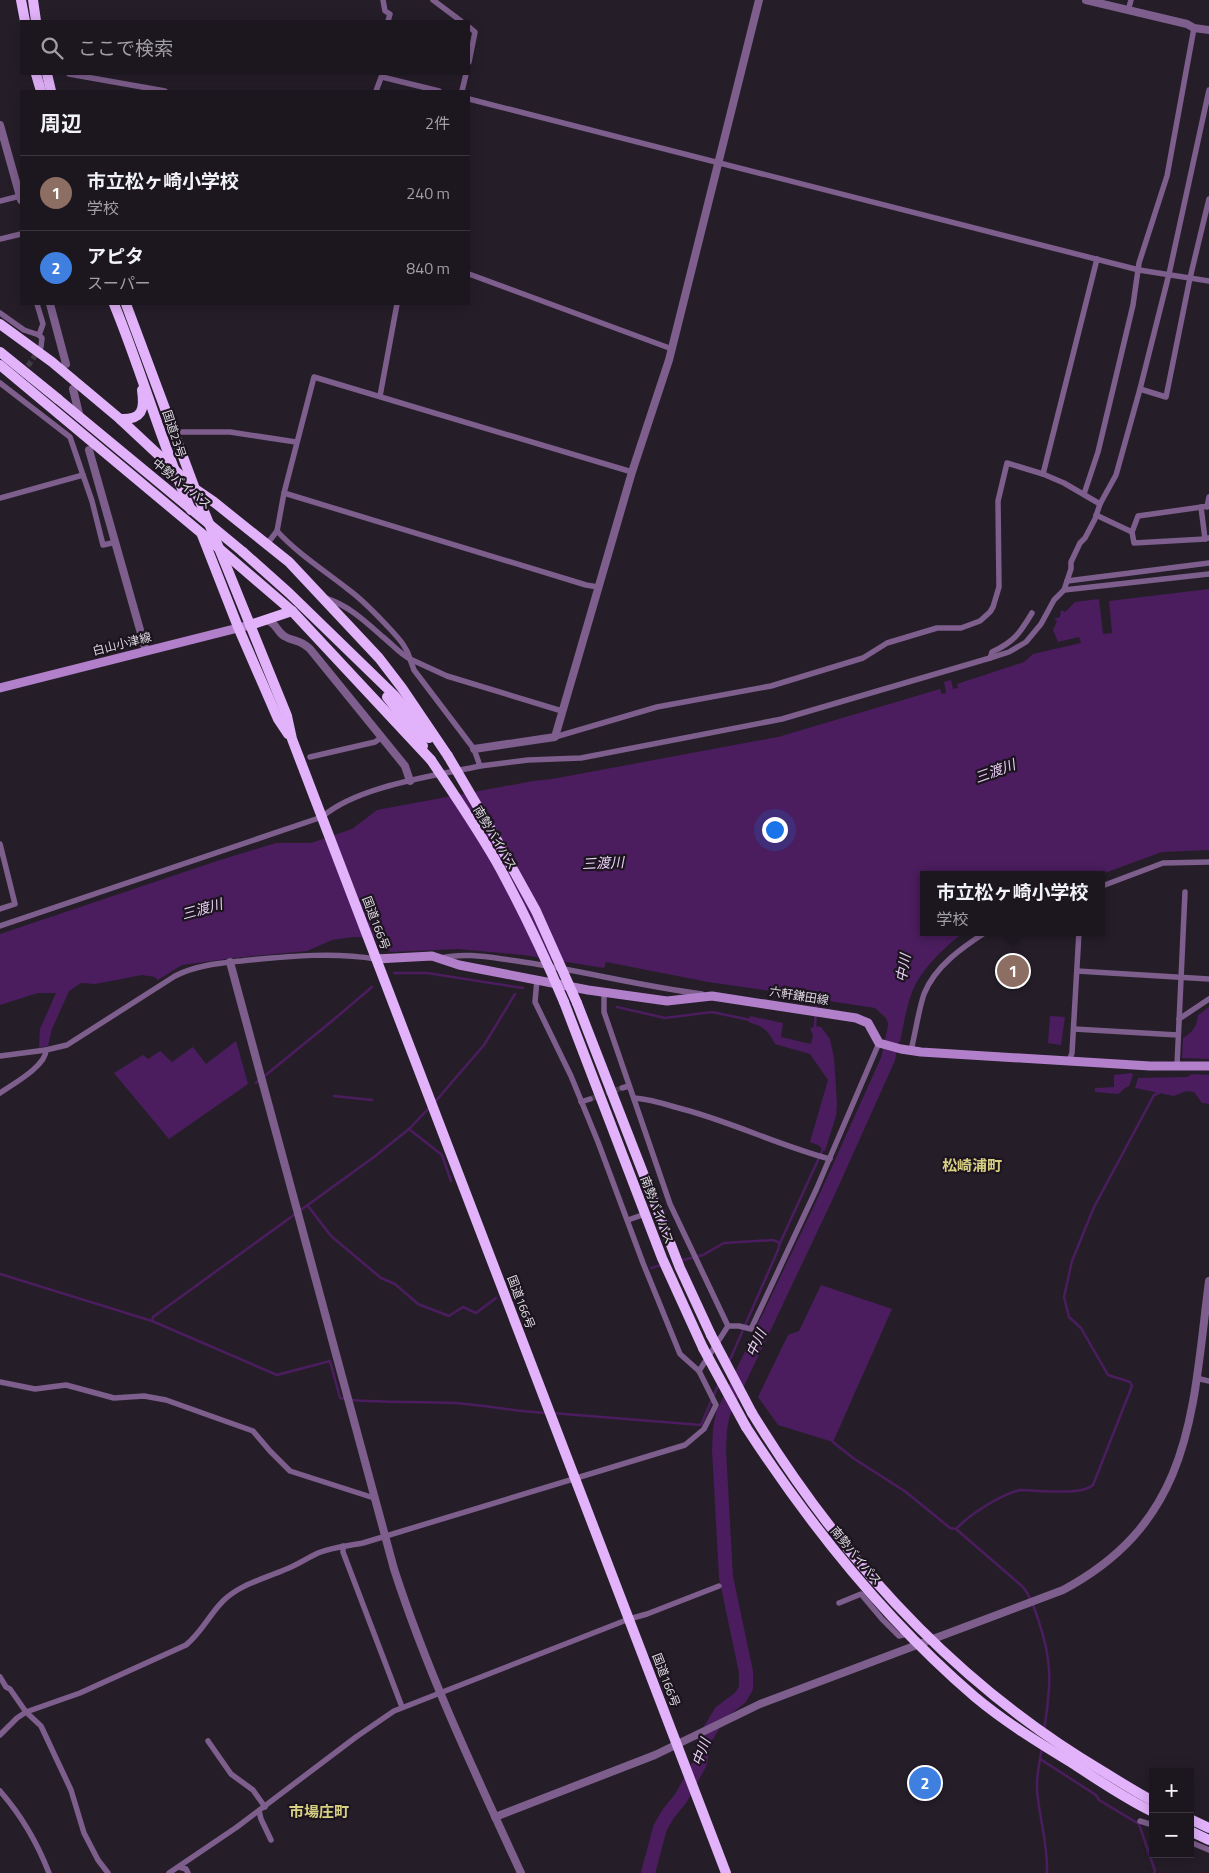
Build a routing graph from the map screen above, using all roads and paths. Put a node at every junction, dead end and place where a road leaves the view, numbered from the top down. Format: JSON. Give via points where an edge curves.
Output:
{"nodes":[{"id":1,"x":21,"y":0,"type":"edge"},
{"id":2,"x":33,"y":0,"type":"edge"},
{"id":3,"x":383,"y":0,"type":"edge"},
{"id":4,"x":433,"y":0,"type":"edge"},
{"id":5,"x":759,"y":0,"type":"edge"},
{"id":6,"x":1086,"y":0,"type":"edge"},
{"id":7,"x":1131,"y":0,"type":"edge"},
{"id":8,"x":1128,"y":10,"type":"junction"},
{"id":9,"x":25,"y":20,"type":"edge"},
{"id":10,"x":36,"y":20,"type":"edge"},
{"id":11,"x":388,"y":20,"type":"edge"},
{"id":12,"x":460,"y":20,"type":"edge"},
{"id":13,"x":470,"y":28,"type":"edge"},
{"id":14,"x":1194,"y":28,"type":"junction"},
{"id":15,"x":1209,"y":30,"type":"edge"},
{"id":16,"x":470,"y":57,"type":"edge"},
{"id":17,"x":36,"y":75,"type":"edge"},
{"id":18,"x":47,"y":75,"type":"edge"},
{"id":19,"x":76,"y":75,"type":"edge"},
{"id":20,"x":382,"y":75,"type":"edge"},
{"id":21,"x":466,"y":75,"type":"edge"},
{"id":22,"x":41,"y":90,"type":"edge"},
{"id":23,"x":51,"y":90,"type":"edge"},
{"id":24,"x":160,"y":90,"type":"edge"},
{"id":25,"x":376,"y":90,"type":"edge"},
{"id":26,"x":435,"y":90,"type":"edge"},
{"id":27,"x":462,"y":90,"type":"edge"},
{"id":28,"x":1209,"y":90,"type":"edge"},
{"id":29,"x":470,"y":99,"type":"edge"},
{"id":30,"x":0,"y":124,"type":"edge"},
{"id":31,"x":719,"y":163,"type":"junction"},
{"id":32,"x":20,"y":194,"type":"edge"},
{"id":33,"x":20,"y":198,"type":"edge"},
{"id":34,"x":1209,"y":199,"type":"edge"},
{"id":35,"x":0,"y":201,"type":"edge"},
{"id":36,"x":20,"y":234,"type":"edge"},
{"id":37,"x":0,"y":240,"type":"edge"},
{"id":38,"x":1097,"y":259,"type":"junction"},
{"id":39,"x":1139,"y":270,"type":"junction"},
{"id":40,"x":1165,"y":273,"type":"junction"},
{"id":41,"x":470,"y":274,"type":"edge"},
{"id":42,"x":1190,"y":278,"type":"junction"},
{"id":43,"x":1209,"y":281,"type":"edge"},
{"id":44,"x":37,"y":305,"type":"edge"},
{"id":45,"x":50,"y":305,"type":"edge"},
{"id":46,"x":114,"y":305,"type":"edge"},
{"id":47,"x":126,"y":305,"type":"edge"},
{"id":48,"x":397,"y":305,"type":"edge"},
{"id":49,"x":0,"y":313,"type":"edge"},
{"id":50,"x":0,"y":324,"type":"edge"},
{"id":51,"x":39,"y":334,"type":"junction"},
{"id":52,"x":41,"y":347,"type":"tunnel mouth"},
{"id":53,"x":672,"y":349,"type":"junction"},
{"id":54,"x":0,"y":352,"type":"edge"},
{"id":55,"x":134,"y":352,"type":"junction"},
{"id":56,"x":66,"y":364,"type":"dead end"},
{"id":57,"x":0,"y":365,"type":"edge"},
{"id":58,"x":0,"y":383,"type":"edge"},
{"id":59,"x":17,"y":383,"type":"dead end"},
{"id":60,"x":73,"y":389,"type":"dead end"},
{"id":61,"x":1140,"y":389,"type":"junction"},
{"id":62,"x":12,"y":392,"type":"junction"},
{"id":63,"x":380,"y":396,"type":"junction"},
{"id":64,"x":120,"y":419,"type":"junction"},
{"id":65,"x":81,"y":422,"type":"dead end"},
{"id":66,"x":174,"y":432,"type":"junction"},
{"id":67,"x":296,"y":442,"type":"junction"},
{"id":68,"x":180,"y":447,"type":"junction"},
{"id":69,"x":89,"y":450,"type":"dead end"},
{"id":70,"x":173,"y":470,"type":"junction"},
{"id":71,"x":632,"y":472,"type":"junction"},
{"id":72,"x":1043,"y":474,"type":"junction"},
{"id":73,"x":83,"y":475,"type":"junction"},
{"id":74,"x":195,"y":489,"type":"junction"},
{"id":75,"x":284,"y":493,"type":"junction"},
{"id":76,"x":1084,"y":494,"type":"junction"},
{"id":77,"x":1209,"y":496,"type":"edge"},
{"id":78,"x":0,"y":498,"type":"edge"},
{"id":79,"x":214,"y":502,"type":"junction"},
{"id":80,"x":1098,"y":504,"type":"junction"},
{"id":81,"x":1206,"y":507,"type":"edge"},
{"id":82,"x":1096,"y":515,"type":"junction"},
{"id":83,"x":277,"y":531,"type":"junction"},
{"id":84,"x":200,"y":532,"type":"junction"},
{"id":85,"x":1132,"y":532,"type":"junction"},
{"id":86,"x":1207,"y":538,"type":"edge"},
{"id":87,"x":116,"y":542,"type":"junction"},
{"id":88,"x":267,"y":544,"type":"junction"},
{"id":89,"x":221,"y":550,"type":"junction"},
{"id":90,"x":1209,"y":563,"type":"edge"},
{"id":91,"x":1209,"y":574,"type":"edge"},
{"id":92,"x":1067,"y":581,"type":"junction"},
{"id":93,"x":598,"y":587,"type":"junction"},
{"id":94,"x":1064,"y":590,"type":"junction"},
{"id":95,"x":322,"y":598,"type":"junction"},
{"id":96,"x":289,"y":612,"type":"junction"},
{"id":97,"x":1032,"y":614,"type":"dead end"},
{"id":98,"x":266,"y":620,"type":"junction"},
{"id":99,"x":250,"y":625,"type":"junction"},
{"id":100,"x":238,"y":627,"type":"junction"},
{"id":101,"x":280,"y":632,"type":"junction"},
{"id":102,"x":341,"y":643,"type":"junction"},
{"id":103,"x":146,"y":651,"type":"junction"},
{"id":104,"x":410,"y":658,"type":"junction"},
{"id":105,"x":990,"y":658,"type":"junction"},
{"id":106,"x":0,"y":688,"type":"edge"},
{"id":107,"x":562,"y":712,"type":"junction"},
{"id":108,"x":382,"y":737,"type":"junction"},
{"id":109,"x":555,"y":737,"type":"junction"},
{"id":110,"x":292,"y":739,"type":"junction"},
{"id":111,"x":474,"y":749,"type":"junction"},
{"id":112,"x":310,"y":757,"type":"dead end"},
{"id":113,"x":445,"y":757,"type":"junction"},
{"id":114,"x":431,"y":760,"type":"junction"},
{"id":115,"x":480,"y":766,"type":"junction"},
{"id":116,"x":460,"y":779,"type":"joint"},
{"id":117,"x":410,"y":781,"type":"junction"},
{"id":118,"x":322,"y":817,"type":"junction"},
{"id":119,"x":0,"y":844,"type":"edge"},
{"id":120,"x":1209,"y":862,"type":"edge"},
{"id":121,"x":1105,"y":885,"type":"edge"},
{"id":122,"x":1185,"y":892,"type":"dead end"},
{"id":123,"x":0,"y":909,"type":"edge"},
{"id":124,"x":0,"y":926,"type":"edge"},
{"id":125,"x":981,"y":936,"type":"edge"},
{"id":126,"x":1080,"y":936,"type":"edge"},
{"id":127,"x":376,"y":958,"type":"junction"},
{"id":128,"x":441,"y":958,"type":"junction"},
{"id":129,"x":230,"y":962,"type":"junction"},
{"id":130,"x":1077,"y":970,"type":"junction"},
{"id":131,"x":1181,"y":977,"type":"junction"},
{"id":132,"x":537,"y":979,"type":"junction"},
{"id":133,"x":1209,"y":979,"type":"edge"},
{"id":134,"x":604,"y":992,"type":"junction"},
{"id":135,"x":712,"y":996,"type":"junction"},
{"id":136,"x":1209,"y":999,"type":"edge"},
{"id":137,"x":1180,"y":1019,"type":"junction"},
{"id":138,"x":1074,"y":1029,"type":"junction"},
{"id":139,"x":1178,"y":1036,"type":"junction"},
{"id":140,"x":879,"y":1043,"type":"junction"},
{"id":141,"x":46,"y":1050,"type":"junction"},
{"id":142,"x":911,"y":1050,"type":"junction"},
{"id":143,"x":0,"y":1056,"type":"edge"},
{"id":144,"x":1069,"y":1061,"type":"junction"},
{"id":145,"x":1180,"y":1066,"type":"junction"},
{"id":146,"x":1209,"y":1066,"type":"edge"},
{"id":147,"x":630,"y":1086,"type":"junction"},
{"id":148,"x":622,"y":1088,"type":"tunnel mouth"},
{"id":149,"x":0,"y":1093,"type":"edge"},
{"id":150,"x":634,"y":1098,"type":"junction"},
{"id":151,"x":590,"y":1099,"type":"tunnel mouth"},
{"id":152,"x":581,"y":1102,"type":"junction"},
{"id":153,"x":827,"y":1158,"type":"junction"},
{"id":154,"x":670,"y":1204,"type":"junction"},
{"id":155,"x":656,"y":1209,"type":"junction"},
{"id":156,"x":645,"y":1214,"type":"junction"},
{"id":157,"x":628,"y":1220,"type":"junction"},
{"id":158,"x":1209,"y":1281,"type":"edge"},
{"id":159,"x":728,"y":1326,"type":"junction"},
{"id":160,"x":699,"y":1371,"type":"junction"},
{"id":161,"x":1196,"y":1378,"type":"junction"},
{"id":162,"x":1209,"y":1381,"type":"edge"},
{"id":163,"x":0,"y":1382,"type":"edge"},
{"id":164,"x":575,"y":1478,"type":"junction"},
{"id":165,"x":374,"y":1498,"type":"junction"},
{"id":166,"x":385,"y":1536,"type":"junction"},
{"id":167,"x":343,"y":1546,"type":"junction"},
{"id":168,"x":719,"y":1586,"type":"dead end"},
{"id":169,"x":840,"y":1603,"type":"dead end"},
{"id":170,"x":629,"y":1618,"type":"junction"},
{"id":171,"x":907,"y":1634,"type":"junction"},
{"id":172,"x":931,"y":1641,"type":"junction"},
{"id":173,"x":917,"y":1645,"type":"junction"},
{"id":174,"x":0,"y":1677,"type":"edge"},
{"id":175,"x":440,"y":1692,"type":"junction"},
{"id":176,"x":402,"y":1707,"type":"junction"},
{"id":177,"x":26,"y":1712,"type":"junction"},
{"id":178,"x":0,"y":1735,"type":"edge"},
{"id":179,"x":1040,"y":1738,"type":"junction"},
{"id":180,"x":208,"y":1740,"type":"dead end"},
{"id":181,"x":676,"y":1744,"type":"junction"},
{"id":182,"x":1051,"y":1744,"type":"junction"},
{"id":183,"x":0,"y":1791,"type":"edge"},
{"id":184,"x":1149,"y":1799,"type":"edge"},
{"id":185,"x":265,"y":1807,"type":"junction"},
{"id":186,"x":1149,"y":1810,"type":"edge"},
{"id":187,"x":259,"y":1811,"type":"junction"},
{"id":188,"x":495,"y":1817,"type":"junction"},
{"id":189,"x":1140,"y":1821,"type":"dead end"},
{"id":190,"x":1194,"y":1821,"type":"edge"},
{"id":191,"x":1149,"y":1824,"type":"edge"},
{"id":192,"x":1209,"y":1828,"type":"edge"},
{"id":193,"x":1194,"y":1833,"type":"edge"},
{"id":194,"x":271,"y":1840,"type":"dead end"},
{"id":195,"x":1209,"y":1840,"type":"edge"},
{"id":196,"x":1194,"y":1844,"type":"edge"},
{"id":197,"x":1209,"y":1850,"type":"edge"},
{"id":198,"x":179,"y":1867,"type":"junction"},
{"id":199,"x":48,"y":1873,"type":"edge"},
{"id":200,"x":108,"y":1873,"type":"edge"},
{"id":201,"x":168,"y":1873,"type":"edge"},
{"id":202,"x":188,"y":1873,"type":"edge"},
{"id":203,"x":521,"y":1873,"type":"edge"},
{"id":204,"x":726,"y":1873,"type":"edge"}],
"edges":[{"from":1,"to":9,"type":"highway"},
{"from":2,"to":10,"type":"highway"},
{"from":3,"to":11,"type":"street","via":[[385,10],[390,14]]},
{"from":4,"to":12,"type":"street"},
{"from":5,"to":31,"type":"street"},
{"from":6,"to":8,"type":"street"},
{"from":7,"to":8,"type":"street"},
{"from":8,"to":14,"type":"street"},
{"from":13,"to":16,"type":"street","via":[[475,32]]},
{"from":14,"to":15,"type":"street"},
{"from":14,"to":39,"type":"street","via":[[1167,176]]},
{"from":17,"to":22,"type":"highway"},
{"from":18,"to":23,"type":"highway"},
{"from":19,"to":24,"type":"street"},
{"from":20,"to":25,"type":"street"},
{"from":20,"to":26,"type":"street"},
{"from":21,"to":27,"type":"street"},
{"from":28,"to":40,"type":"street"},
{"from":29,"to":31,"type":"street"},
{"from":30,"to":32,"type":"street"},
{"from":31,"to":38,"type":"street"},
{"from":31,"to":53,"type":"street"},
{"from":33,"to":35,"type":"street"},
{"from":34,"to":42,"type":"street"},
{"from":36,"to":37,"type":"street"},
{"from":38,"to":39,"type":"street"},
{"from":38,"to":72,"type":"street"},
{"from":39,"to":40,"type":"street"},
{"from":39,"to":76,"type":"street","via":[[1093,473]]},
{"from":40,"to":42,"type":"street"},
{"from":40,"to":61,"type":"street"},
{"from":41,"to":53,"type":"street"},
{"from":42,"to":43,"type":"street"},
{"from":42,"to":61,"type":"street","via":[[1166,397]]},
{"from":44,"to":51,"type":"street","via":[[43,324]]},
{"from":45,"to":56,"type":"street"},
{"from":46,"to":55,"type":"highway","name":"国道23号"},
{"from":47,"to":66,"type":"highway","name":"国道23号"},
{"from":48,"to":63,"type":"street"},
{"from":49,"to":51,"type":"street","via":[[24,330]]},
{"from":50,"to":64,"type":"highway"},
{"from":51,"to":52,"type":"street"},
{"from":53,"to":71,"type":"street"},
{"from":54,"to":102,"type":"highway","name":"中勢バイパス","bridge":true,"via":[[243,552]]},
{"from":55,"to":64,"type":"highway","via":[[144,405],[134,418]]},
{"from":55,"to":70,"type":"highway","name":"国道23号"},
{"from":57,"to":84,"type":"highway","name":"南勢バイパス"},
{"from":58,"to":62,"type":"street"},
{"from":59,"to":62,"type":"street"},
{"from":60,"to":65,"type":"street"},
{"from":61,"to":80,"type":"street","via":[[1116,475]]},
{"from":62,"to":73,"type":"street","via":[[70,437]]},
{"from":63,"to":67,"type":"street","via":[[314,377]]},
{"from":63,"to":71,"type":"street"},
{"from":64,"to":70,"type":"highway"},
{"from":66,"to":67,"type":"street","via":[[230,432]]},
{"from":66,"to":68,"type":"highway","name":"国道23号"},
{"from":67,"to":75,"type":"street"},
{"from":68,"to":74,"type":"highway","name":"国道23号"},
{"from":68,"to":79,"type":"highway","via":[[195,478]]},
{"from":69,"to":87,"type":"street"},
{"from":70,"to":74,"type":"highway"},
{"from":70,"to":84,"type":"highway","name":"国道23号"},
{"from":71,"to":93,"type":"street"},
{"from":72,"to":76,"type":"street"},
{"from":72,"to":109,"type":"street","via":[[1007,463],[997,509],[999,587],[994,607],[980,620],[961,628],[937,628],[887,643],[863,658],[771,686],[657,707]]},
{"from":73,"to":78,"type":"street"},
{"from":73,"to":87,"type":"street","via":[[103,545]]},
{"from":74,"to":79,"type":"highway"},
{"from":74,"to":89,"type":"highway","name":"国道23号"},
{"from":75,"to":83,"type":"street"},
{"from":75,"to":93,"type":"street"},
{"from":76,"to":80,"type":"street"},
{"from":77,"to":81,"type":"street"},
{"from":79,"to":88,"type":"highway"},
{"from":80,"to":82,"type":"street"},
{"from":81,"to":85,"type":"street","via":[[1138,516]]},
{"from":81,"to":86,"type":"street"},
{"from":82,"to":85,"type":"street"},
{"from":82,"to":92,"type":"street","via":[[1071,562]]},
{"from":83,"to":88,"type":"street"},
{"from":83,"to":104,"type":"street","via":[[384,622],[407,649]]},
{"from":84,"to":89,"type":"highway","name":"南勢バイパス"},
{"from":84,"to":100,"type":"highway","name":"国道23号"},
{"from":85,"to":86,"type":"street","via":[[1134,543]]},
{"from":87,"to":103,"type":"street"},
{"from":88,"to":95,"type":"highway","via":[[289,562]]},
{"from":89,"to":96,"type":"highway","name":"南勢バイパス"},
{"from":89,"to":99,"type":"highway","name":"国道23号"},
{"from":90,"to":92,"type":"street"},
{"from":91,"to":94,"type":"street"},
{"from":92,"to":94,"type":"street"},
{"from":93,"to":107,"type":"street"},
{"from":94,"to":105,"type":"street","via":[[1026,642]]},
{"from":95,"to":104,"type":"street","via":[[345,606]]},
{"from":95,"to":113,"type":"highway","via":[[402,688]]},
{"from":96,"to":98,"type":"highway"},
{"from":96,"to":101,"type":"street","via":[[282,620]]},
{"from":96,"to":114,"type":"highway","name":"南勢バイパス"},
{"from":97,"to":105,"type":"street","via":[[1020,634],[992,652]]},
{"from":98,"to":99,"type":"highway"},
{"from":98,"to":101,"type":"street"},
{"from":99,"to":100,"type":"main road","name":"白山小津線"},
{"from":99,"to":110,"type":"highway","name":"国道166号","via":[[287,716]]},
{"from":100,"to":103,"type":"main road","name":"白山小津線"},
{"from":100,"to":110,"type":"highway","name":"国道166号","via":[[278,719]]},
{"from":101,"to":108,"type":"street","via":[[307,646]]},
{"from":102,"to":113,"type":"highway","name":"中勢バイパス","via":[[394,695]]},
{"from":102,"to":114,"type":"highway","name":"中勢バイパス","via":[[413,730]]},
{"from":103,"to":106,"type":"main road","name":"白山小津線"},
{"from":104,"to":107,"type":"street","via":[[447,676]]},
{"from":104,"to":111,"type":"street","via":[[414,670]]},
{"from":105,"to":115,"type":"street","via":[[782,719],[581,758]]},
{"from":107,"to":109,"type":"street"},
{"from":108,"to":112,"type":"street","via":[[375,742]]},
{"from":108,"to":117,"type":"street","via":[[405,766]]},
{"from":109,"to":111,"type":"street"},
{"from":110,"to":118,"type":"highway","name":"国道166号"},
{"from":111,"to":115,"type":"street"},
{"from":113,"to":116,"type":"highway","name":"中勢バイパス","bridge":true},
{"from":114,"to":156,"type":"highway","name":"南勢バイパス","bridge":true,"via":[[478,831],[530,925],[564,1002]]},
{"from":115,"to":117,"type":"street"},
{"from":116,"to":155,"type":"highway","name":"南勢バイパス","bridge":true,"via":[[536,911],[577,1003]]},
{"from":117,"to":118,"type":"street","via":[[364,793]]},
{"from":118,"to":124,"type":"street"},
{"from":118,"to":127,"type":"highway","name":"国道166号"},
{"from":119,"to":123,"type":"street","via":[[16,904]]},
{"from":120,"to":121,"type":"street","via":[[1163,863]]},
{"from":122,"to":131,"type":"street"},
{"from":125,"to":142,"type":"street","via":[[956,954],[930,983],[921,1004]]},
{"from":126,"to":130,"type":"street"},
{"from":127,"to":128,"type":"main road","name":"六軒鎌田線"},
{"from":127,"to":129,"type":"street","via":[[296,956]]},
{"from":127,"to":164,"type":"highway","name":"国道166号"},
{"from":128,"to":132,"type":"main road","name":"六軒鎌田線","via":[[459,965]]},
{"from":128,"to":135,"type":"street","via":[[456,955],[488,957]]},
{"from":129,"to":141,"type":"street","via":[[185,971],[67,1045]]},
{"from":129,"to":165,"type":"street"},
{"from":130,"to":131,"type":"street"},
{"from":130,"to":138,"type":"street"},
{"from":131,"to":133,"type":"street"},
{"from":131,"to":137,"type":"street"},
{"from":132,"to":134,"type":"main road","name":"六軒鎌田線"},
{"from":132,"to":152,"type":"street","via":[[535,1002]]},
{"from":134,"to":135,"type":"main road","name":"六軒鎌田線","via":[[668,1001]]},
{"from":134,"to":147,"type":"street","via":[[604,1012]]},
{"from":135,"to":140,"type":"main road","name":"六軒鎌田線","via":[[862,1020],[872,1028]]},
{"from":136,"to":137,"type":"street"},
{"from":137,"to":139,"type":"street"},
{"from":138,"to":139,"type":"street"},
{"from":138,"to":144,"type":"street"},
{"from":139,"to":145,"type":"street"},
{"from":140,"to":142,"type":"main road"},
{"from":140,"to":153,"type":"street"},
{"from":141,"to":143,"type":"street"},
{"from":141,"to":149,"type":"street","via":[[44,1059]]},
{"from":142,"to":144,"type":"main road"},
{"from":144,"to":145,"type":"main road"},
{"from":145,"to":146,"type":"main road"},
{"from":147,"to":148,"type":"street"},
{"from":147,"to":150,"type":"street"},
{"from":150,"to":153,"type":"street","via":[[697,1112],[799,1151]]},
{"from":150,"to":154,"type":"street"},
{"from":151,"to":152,"type":"street"},
{"from":152,"to":157,"type":"street"},
{"from":153,"to":159,"type":"street","via":[[751,1329]]},
{"from":154,"to":155,"type":"street"},
{"from":154,"to":159,"type":"street"},
{"from":155,"to":172,"type":"highway","name":"南勢バイパス","bridge":true,"via":[[711,1335],[779,1457],[868,1574]]},
{"from":156,"to":157,"type":"street"},
{"from":156,"to":171,"type":"highway","name":"南勢バイパス","bridge":true,"via":[[703,1348],[746,1426],[813,1524]]},
{"from":157,"to":160,"type":"street","via":[[642,1263],[680,1354]]},
{"from":158,"to":161,"type":"street"},
{"from":159,"to":160,"type":"street"},
{"from":160,"to":164,"type":"street","via":[[716,1405],[709,1422],[685,1445]]},
{"from":161,"to":162,"type":"street"},
{"from":161,"to":172,"type":"street","via":[[1185,1442],[1174,1475],[1156,1508],[1130,1540],[1101,1567],[1063,1590]]},
{"from":163,"to":165,"type":"street","via":[[35,1389],[66,1385],[114,1398],[144,1396],[166,1400],[253,1430],[290,1471]]},
{"from":164,"to":166,"type":"street"},
{"from":164,"to":170,"type":"highway","name":"国道166号"},
{"from":165,"to":166,"type":"street"},
{"from":166,"to":167,"type":"street"},
{"from":166,"to":175,"type":"street","via":[[408,1610]]},
{"from":167,"to":176,"type":"street"},
{"from":167,"to":177,"type":"street","via":[[250,1583],[230,1595],[186,1645],[80,1693]]},
{"from":168,"to":170,"type":"street"},
{"from":169,"to":171,"type":"street","via":[[861,1594],[899,1636]]},
{"from":170,"to":175,"type":"street"},
{"from":170,"to":181,"type":"highway","name":"国道166号"},
{"from":171,"to":173,"type":"highway","name":"南勢バイパス"},
{"from":172,"to":173,"type":"street"},
{"from":172,"to":179,"type":"highway","name":"南勢バイパス"},
{"from":173,"to":179,"type":"highway","name":"南勢バイパス","via":[[977,1698]]},
{"from":173,"to":181,"type":"street","via":[[760,1704]]},
{"from":174,"to":177,"type":"street"},
{"from":175,"to":176,"type":"street"},
{"from":175,"to":188,"type":"street"},
{"from":176,"to":185,"type":"street","via":[[356,1737]]},
{"from":177,"to":178,"type":"street"},
{"from":177,"to":200,"type":"street","via":[[41,1726],[71,1790],[84,1833]]},
{"from":179,"to":182,"type":"highway","name":"南勢バイパス"},
{"from":180,"to":185,"type":"street","via":[[231,1774],[253,1790]]},
{"from":181,"to":188,"type":"street","via":[[656,1755]]},
{"from":181,"to":204,"type":"highway","name":"国道166号"},
{"from":182,"to":184,"type":"highway","name":"南勢バイパス"},
{"from":182,"to":186,"type":"highway","name":"南勢バイパス","via":[[1129,1800]]},
{"from":183,"to":199,"type":"street","via":[[27,1824]]},
{"from":185,"to":187,"type":"street"},
{"from":187,"to":194,"type":"street"},
{"from":187,"to":198,"type":"street"},
{"from":188,"to":203,"type":"street"},
{"from":189,"to":191,"type":"street"},
{"from":190,"to":192,"type":"highway"},
{"from":193,"to":195,"type":"highway"},
{"from":196,"to":197,"type":"street"},
{"from":198,"to":201,"type":"street"},
{"from":198,"to":202,"type":"street"}]}
